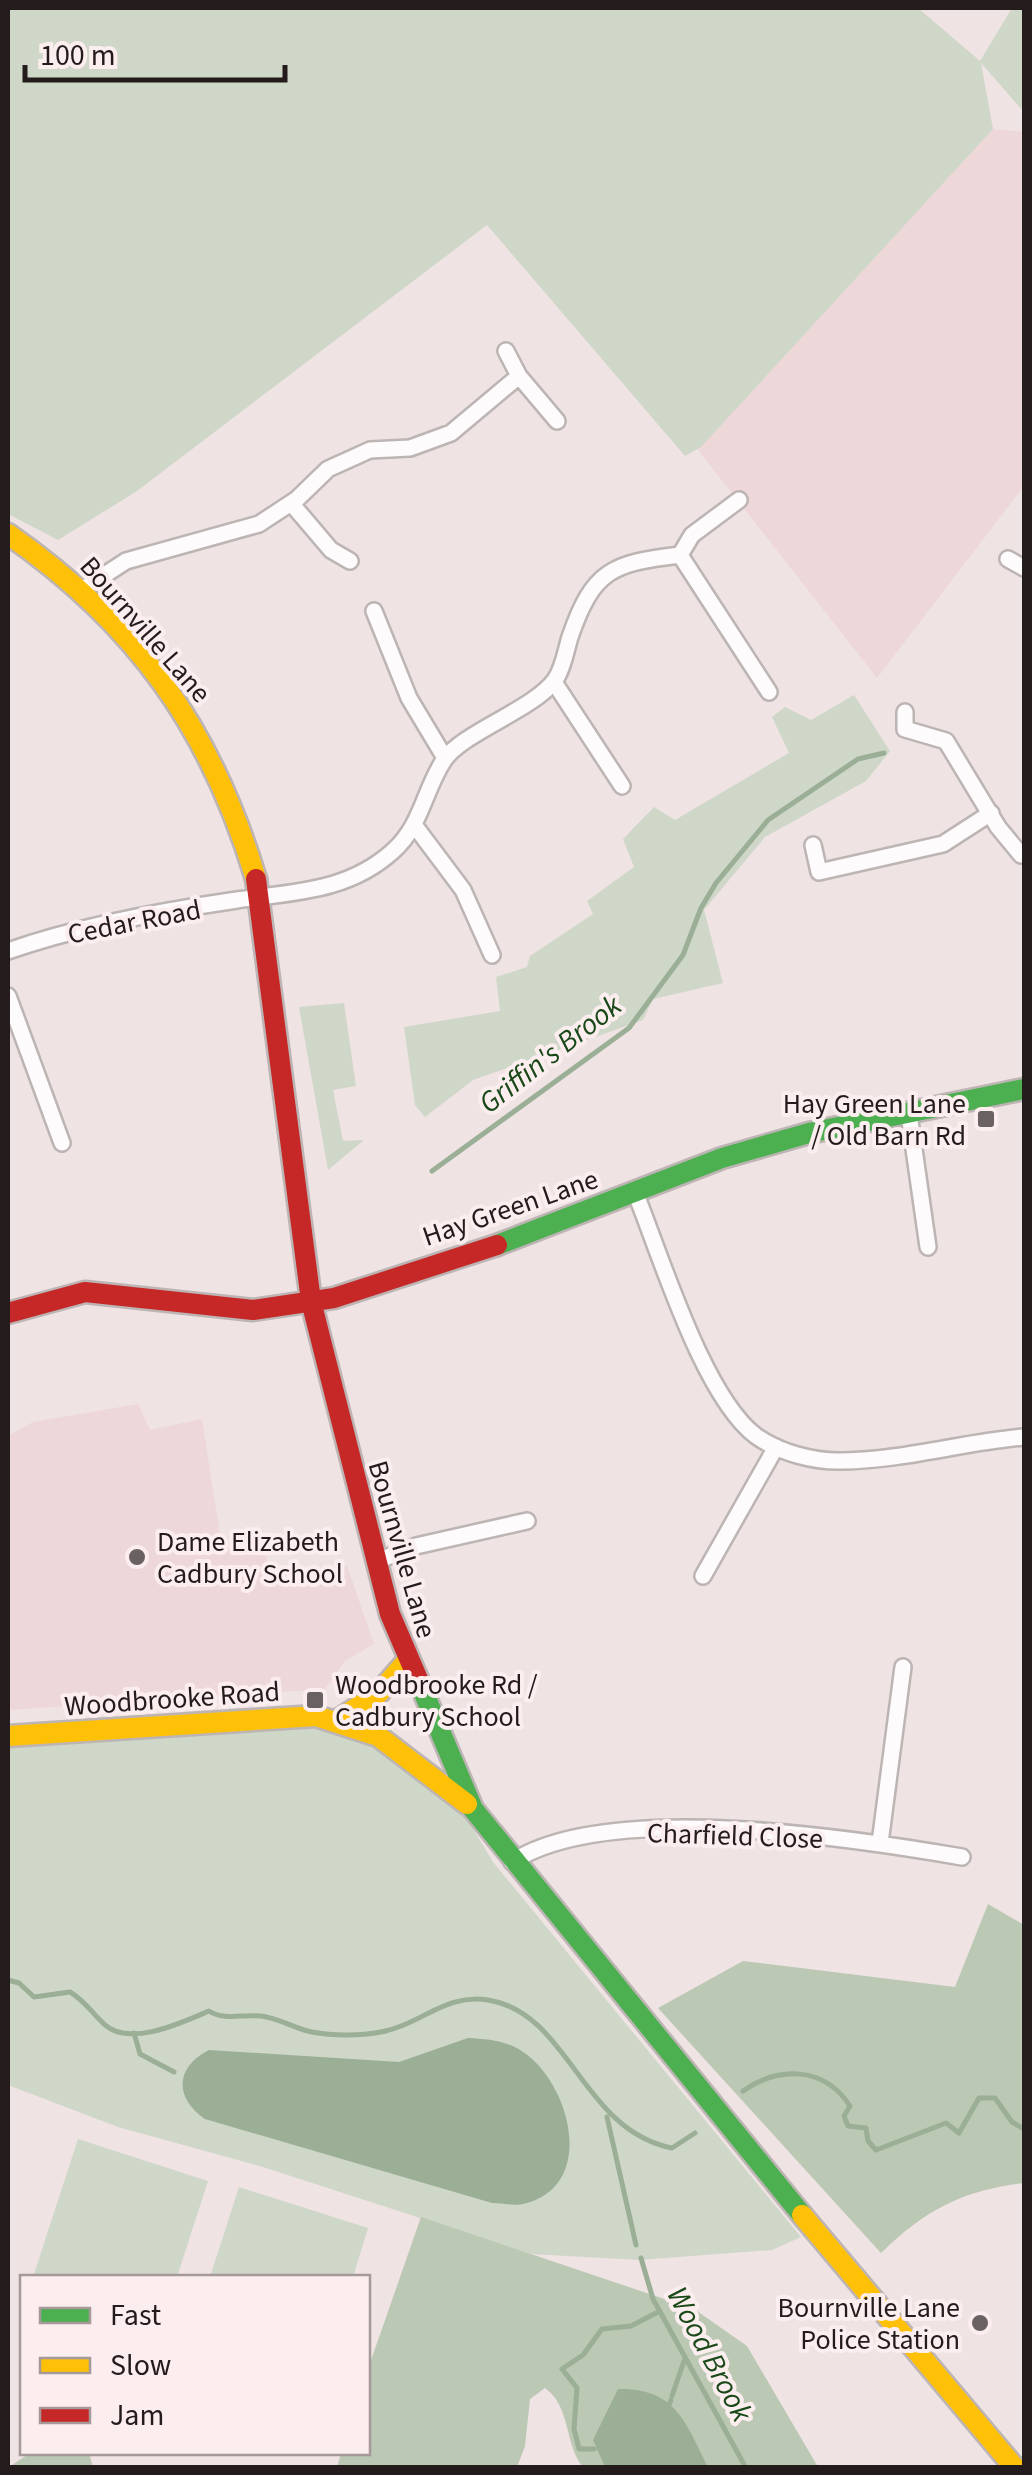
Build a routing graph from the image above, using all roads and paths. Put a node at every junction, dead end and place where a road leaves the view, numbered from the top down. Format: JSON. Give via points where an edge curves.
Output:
{"nodes":[{"id":1,"x":506,"y":351,"type":"dead end"},
{"id":2,"x":519,"y":376,"type":"junction"},
{"id":3,"x":557,"y":421,"type":"dead end"},
{"id":4,"x":739,"y":500,"type":"dead end"},
{"id":5,"x":292,"y":503,"type":"junction"},
{"id":6,"x":8,"y":534,"type":"edge"},
{"id":7,"x":680,"y":555,"type":"junction"},
{"id":8,"x":1008,"y":560,"type":"dead end"},
{"id":9,"x":350,"y":561,"type":"dead end"},
{"id":10,"x":1024,"y":568,"type":"edge"},
{"id":11,"x":80,"y":590,"type":"junction"},
{"id":12,"x":374,"y":611,"type":"dead end"},
{"id":13,"x":554,"y":682,"type":"junction"},
{"id":14,"x":768,"y":692,"type":"dead end"},
{"id":15,"x":905,"y":712,"type":"dead end"},
{"id":16,"x":445,"y":758,"type":"junction"},
{"id":17,"x":622,"y":786,"type":"dead end"},
{"id":18,"x":990,"y":813,"type":"junction"},
{"id":19,"x":414,"y":826,"type":"junction"},
{"id":20,"x":813,"y":845,"type":"dead end"},
{"id":21,"x":1023,"y":855,"type":"edge"},
{"id":22,"x":262,"y":898,"type":"junction"},
{"id":23,"x":8,"y":951,"type":"edge"},
{"id":24,"x":492,"y":955,"type":"dead end"},
{"id":25,"x":8,"y":996,"type":"edge"},
{"id":26,"x":1024,"y":1089,"type":"edge"},
{"id":27,"x":908,"y":1114,"type":"junction"},
{"id":28,"x":62,"y":1142,"type":"dead end"},
{"id":29,"x":635,"y":1192,"type":"junction"},
{"id":30,"x":928,"y":1247,"type":"dead end"},
{"id":31,"x":312,"y":1301,"type":"junction"},
{"id":32,"x":8,"y":1313,"type":"edge"},
{"id":33,"x":1024,"y":1436,"type":"edge"},
{"id":34,"x":776,"y":1446,"type":"junction"},
{"id":35,"x":527,"y":1520,"type":"dead end"},
{"id":36,"x":377,"y":1561,"type":"junction"},
{"id":37,"x":703,"y":1576,"type":"dead end"},
{"id":38,"x":407,"y":1661,"type":"junction"},
{"id":39,"x":903,"y":1667,"type":"dead end"},
{"id":40,"x":341,"y":1718,"type":"junction"},
{"id":41,"x":8,"y":1736,"type":"edge"},
{"id":42,"x":473,"y":1810,"type":"junction"},
{"id":43,"x":880,"y":1843,"type":"junction"},
{"id":44,"x":962,"y":1857,"type":"dead end"},
{"id":45,"x":512,"y":1862,"type":"junction"},
{"id":46,"x":1015,"y":2468,"type":"edge"}],
"edges":[{"from":1,"to":2,"type":"street"},
{"from":2,"to":3,"type":"street"},
{"from":2,"to":5,"type":"street","via":[[451,433],[410,448],[370,450],[328,469]]},
{"from":4,"to":7,"type":"street","via":[[692,535]]},
{"from":5,"to":9,"type":"street","via":[[331,550]]},
{"from":5,"to":11,"type":"street","via":[[259,524],[126,561]]},
{"from":6,"to":11,"type":"street","name":"Bournville Lane"},
{"from":7,"to":13,"type":"street","via":[[626,562],[593,586]]},
{"from":7,"to":14,"type":"street"},
{"from":8,"to":10,"type":"street"},
{"from":11,"to":22,"type":"street","name":"Bournville Lane","via":[[196,728]]},
{"from":12,"to":16,"type":"street","via":[[409,698]]},
{"from":13,"to":16,"type":"street"},
{"from":13,"to":17,"type":"street"},
{"from":15,"to":18,"type":"street","via":[[905,729],[946,741]]},
{"from":16,"to":19,"type":"street"},
{"from":18,"to":20,"type":"street","via":[[944,844],[851,868],[819,872]]},
{"from":18,"to":21,"type":"street"},
{"from":19,"to":22,"type":"street","name":"Cedar Road","via":[[363,872],[306,893]]},
{"from":19,"to":24,"type":"street","via":[[463,890]]},
{"from":22,"to":23,"type":"street","name":"Cedar Road"},
{"from":22,"to":31,"type":"street","name":"Bournville Lane"},
{"from":25,"to":28,"type":"street"},
{"from":26,"to":27,"type":"street","name":"Hay Green Lane"},
{"from":27,"to":29,"type":"street","name":"Hay Green Lane","via":[[809,1133]]},
{"from":27,"to":30,"type":"street"},
{"from":29,"to":31,"type":"street","name":"Hay Green Lane","via":[[528,1234]]},
{"from":29,"to":34,"type":"street","via":[[723,1400],[755,1436]]},
{"from":31,"to":32,"type":"street","name":"Hay Green Lane","via":[[253,1310],[85,1292]]},
{"from":31,"to":36,"type":"street","name":"Bournville Lane"},
{"from":33,"to":34,"type":"street","via":[[846,1461]]},
{"from":34,"to":37,"type":"street"},
{"from":35,"to":36,"type":"street"},
{"from":36,"to":38,"type":"street","name":"Bournville Lane"},
{"from":38,"to":40,"type":"street","name":"Woodbrooke Road","via":[[369,1704]]},
{"from":38,"to":42,"type":"street","name":"Bournville Lane"},
{"from":39,"to":43,"type":"street"},
{"from":40,"to":41,"type":"street","name":"Woodbrooke Road"},
{"from":40,"to":42,"type":"street","via":[[426,1767]]},
{"from":42,"to":45,"type":"street","name":"Bournville Lane"},
{"from":43,"to":44,"type":"street","name":"Charfield Close"},
{"from":43,"to":45,"type":"street","name":"Charfield Close","via":[[714,1829],[605,1832],[560,1841]]},
{"from":45,"to":46,"type":"street","name":"Bournville Lane"}]}
